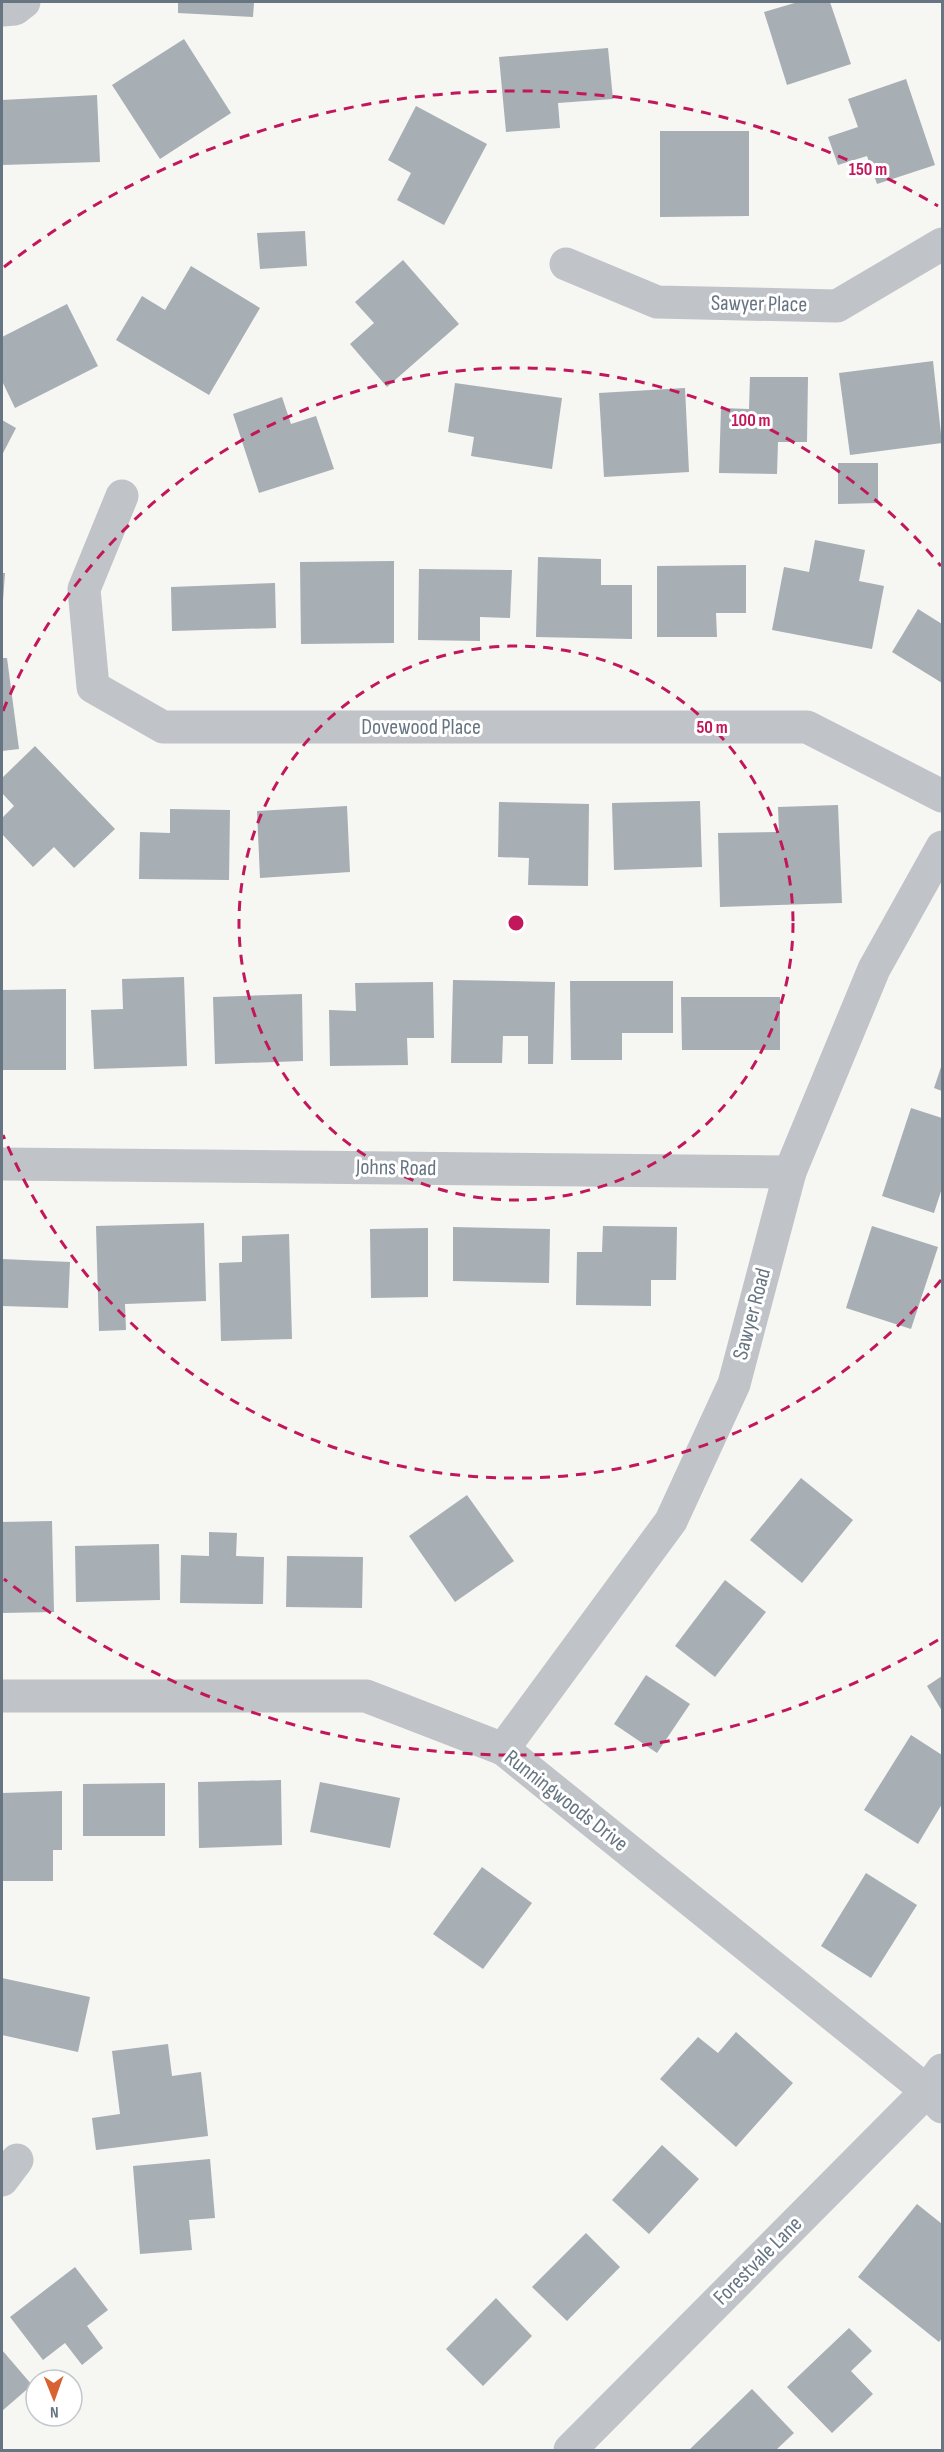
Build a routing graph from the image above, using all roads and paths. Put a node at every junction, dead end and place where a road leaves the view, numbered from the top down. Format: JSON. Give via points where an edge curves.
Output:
{"nodes":[{"id":1,"x":24,"y":2,"type":"edge"},
{"id":2,"x":2,"y":9,"type":"edge"},
{"id":3,"x":942,"y":244,"type":"edge"},
{"id":4,"x":566,"y":264,"type":"dead end"},
{"id":5,"x":122,"y":496,"type":"dead end"},
{"id":6,"x":942,"y":796,"type":"edge"},
{"id":7,"x":942,"y":847,"type":"edge"},
{"id":8,"x":2,"y":1164,"type":"edge"},
{"id":9,"x":790,"y":1172,"type":"junction"},
{"id":10,"x":2,"y":1696,"type":"edge"},
{"id":11,"x":503,"y":1749,"type":"junction"},
{"id":12,"x":937,"y":2089,"type":"edge"},
{"id":13,"x":570,"y":2451,"type":"edge"}],
"edges":[{"from":1,"to":2,"type":"street","via":[[15,9]]},
{"from":3,"to":4,"type":"street","name":"Sawyer Place","via":[[837,306],[657,302]]},
{"from":5,"to":6,"type":"street","name":"Dovewood Place","via":[[84,589],[93,687],[164,727],[807,727]]},
{"from":7,"to":9,"type":"street","name":"Sawyer Road","via":[[874,969]]},
{"from":8,"to":9,"type":"street","name":"Johns Road"},
{"from":9,"to":11,"type":"street","name":"Sawyer Road","via":[[734,1384],[671,1521]]},
{"from":10,"to":11,"type":"street","name":"Runningwoods Drive","via":[[366,1696]]},
{"from":11,"to":12,"type":"street","name":"Runningwoods Drive"},
{"from":12,"to":13,"type":"street","name":"Forestvale Lane"}]}
